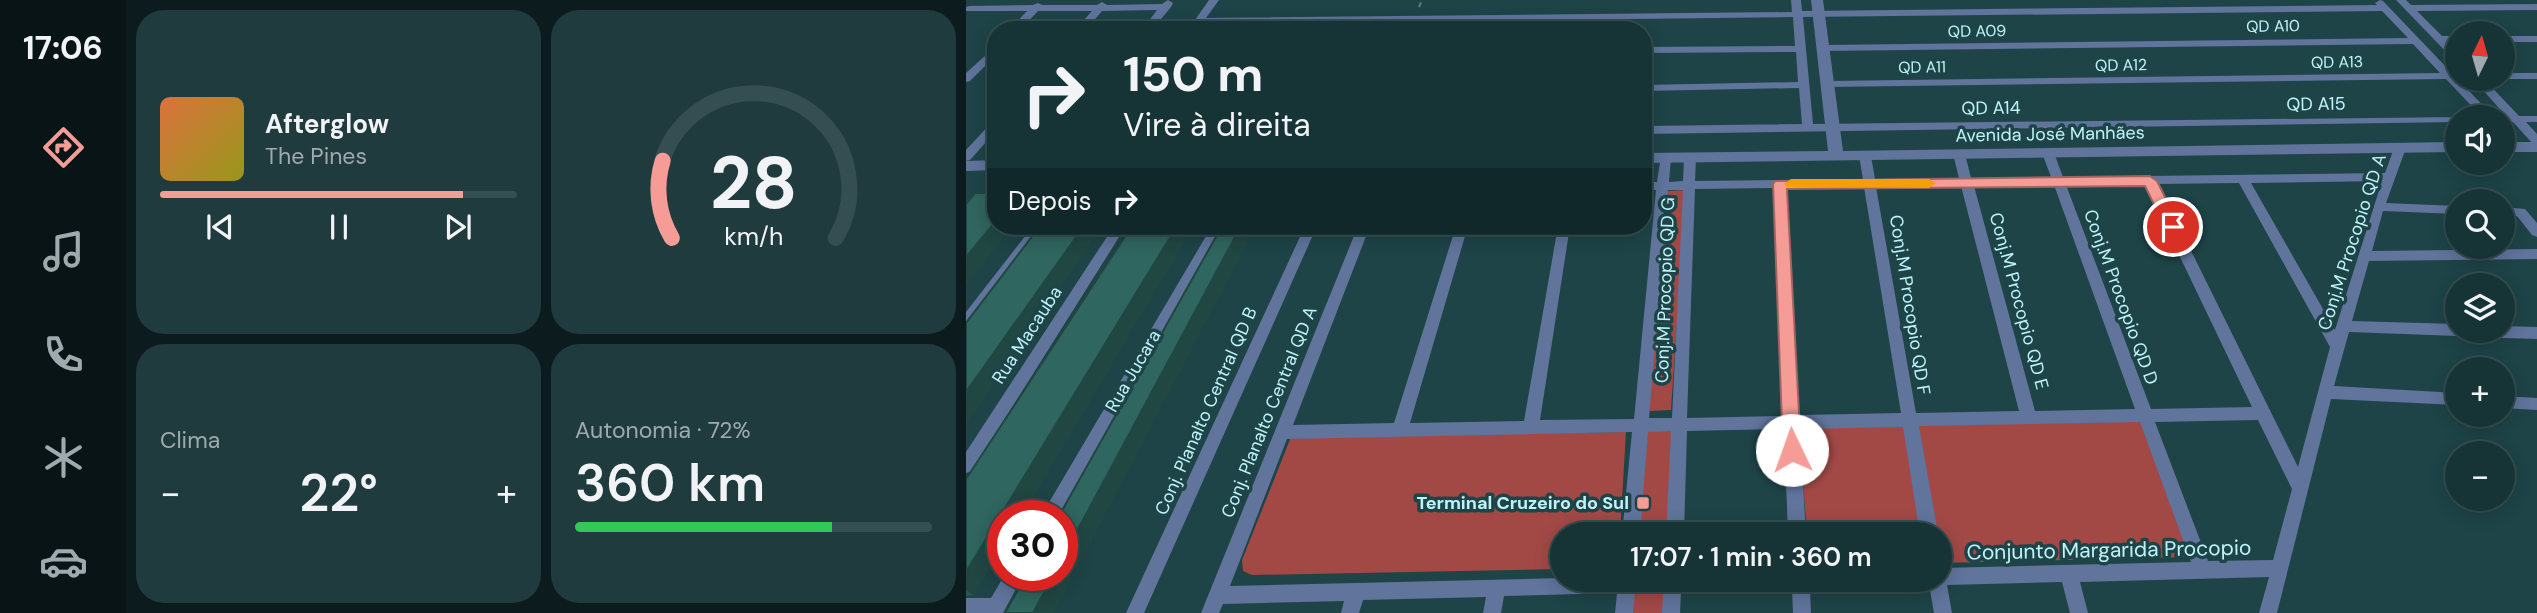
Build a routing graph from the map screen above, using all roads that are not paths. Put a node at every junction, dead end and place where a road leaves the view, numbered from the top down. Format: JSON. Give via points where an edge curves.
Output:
{"nodes":[{"id":1,"x":979,"y":0,"type":"edge"},
{"id":2,"x":1214,"y":0,"type":"edge"},
{"id":3,"x":1796,"y":0,"type":"edge"},
{"id":4,"x":1817,"y":0,"type":"edge"},
{"id":5,"x":1168,"y":3,"type":"edge"},
{"id":6,"x":1040,"y":4,"type":"edge"},
{"id":7,"x":1103,"y":4,"type":"edge"},
{"id":8,"x":2381,"y":4,"type":"edge"},
{"id":9,"x":2405,"y":4,"type":"edge"},
{"id":10,"x":2537,"y":7,"type":"edge"},
{"id":11,"x":968,"y":10,"type":"edge"},
{"id":12,"x":1797,"y":15,"type":"junction"},
{"id":13,"x":1819,"y":15,"type":"junction"},
{"id":14,"x":1023,"y":21,"type":"edge"},
{"id":15,"x":1088,"y":21,"type":"edge"},
{"id":16,"x":1154,"y":21,"type":"edge"},
{"id":17,"x":1199,"y":21,"type":"edge"},
{"id":18,"x":1436,"y":21,"type":"edge"},
{"id":19,"x":2439,"y":39,"type":"junction"},
{"id":20,"x":2445,"y":39,"type":"edge"},
{"id":21,"x":2515,"y":39,"type":"edge"},
{"id":22,"x":2537,"y":39,"type":"edge"},
{"id":23,"x":2417,"y":41,"type":"junction"},
{"id":24,"x":2130,"y":44,"type":"joint"},
{"id":25,"x":2445,"y":45,"type":"edge"},
{"id":26,"x":1823,"y":48,"type":"junction"},
{"id":27,"x":1800,"y":49,"type":"junction"},
{"id":28,"x":1652,"y":50,"type":"edge"},
{"id":29,"x":987,"y":58,"type":"edge"},
{"id":30,"x":2445,"y":72,"type":"edge"},
{"id":31,"x":2445,"y":76,"type":"edge"},
{"id":32,"x":2515,"y":76,"type":"edge"},
{"id":33,"x":2537,"y":76,"type":"edge"},
{"id":34,"x":966,"y":79,"type":"edge"},
{"id":35,"x":2226,"y":79,"type":"joint"},
{"id":36,"x":2017,"y":82,"type":"joint"},
{"id":37,"x":1828,"y":84,"type":"junction"},
{"id":38,"x":1802,"y":85,"type":"junction"},
{"id":39,"x":1652,"y":88,"type":"edge"},
{"id":40,"x":2463,"y":91,"type":"edge"},
{"id":41,"x":2489,"y":91,"type":"edge"},
{"id":42,"x":2477,"y":105,"type":"edge"},
{"id":43,"x":2445,"y":119,"type":"edge"},
{"id":44,"x":2516,"y":119,"type":"junction"},
{"id":45,"x":2537,"y":119,"type":"edge"},
{"id":46,"x":2176,"y":123,"type":"joint"},
{"id":47,"x":1808,"y":128,"type":"junction"},
{"id":48,"x":1833,"y":128,"type":"junction"},
{"id":49,"x":1652,"y":130,"type":"edge"},
{"id":50,"x":987,"y":134,"type":"edge"},
{"id":51,"x":2537,"y":141,"type":"edge"},
{"id":52,"x":2515,"y":147,"type":"edge"},
{"id":53,"x":2537,"y":147,"type":"edge"},
{"id":54,"x":2400,"y":148,"type":"junction"},
{"id":55,"x":2445,"y":148,"type":"edge"},
{"id":56,"x":2048,"y":153,"type":"junction"},
{"id":57,"x":1959,"y":154,"type":"junction"},
{"id":58,"x":1836,"y":156,"type":"junction"},
{"id":59,"x":1865,"y":156,"type":"junction"},
{"id":60,"x":966,"y":157,"type":"edge"},
{"id":61,"x":1652,"y":158,"type":"edge"},
{"id":62,"x":1665,"y":158,"type":"junction"},
{"id":63,"x":1690,"y":158,"type":"junction"},
{"id":64,"x":987,"y":165,"type":"edge"},
{"id":65,"x":966,"y":166,"type":"edge"},
{"id":66,"x":2389,"y":177,"type":"junction"},
{"id":67,"x":2243,"y":180,"type":"junction"},
{"id":68,"x":2150,"y":181,"type":"junction"},
{"id":69,"x":2058,"y":182,"type":"junction"},
{"id":70,"x":1871,"y":183,"type":"junction"},
{"id":71,"x":1780,"y":184,"type":"junction"},
{"id":72,"x":1968,"y":184,"type":"junction"},
{"id":73,"x":1652,"y":186,"type":"edge"},
{"id":74,"x":1662,"y":186,"type":"junction"},
{"id":75,"x":1689,"y":186,"type":"junction"},
{"id":76,"x":2378,"y":206,"type":"junction"},
{"id":77,"x":2445,"y":209,"type":"edge"},
{"id":78,"x":2515,"y":212,"type":"edge"},
{"id":79,"x":2537,"y":232,"type":"edge"},
{"id":80,"x":1033,"y":235,"type":"edge"},
{"id":81,"x":1114,"y":235,"type":"edge"},
{"id":82,"x":1213,"y":235,"type":"edge"},
{"id":83,"x":1307,"y":235,"type":"edge"},
{"id":84,"x":1360,"y":235,"type":"edge"},
{"id":85,"x":1459,"y":235,"type":"edge"},
{"id":86,"x":1563,"y":235,"type":"edge"},
{"id":87,"x":2537,"y":254,"type":"edge"},
{"id":88,"x":2365,"y":256,"type":"junction"},
{"id":89,"x":966,"y":322,"type":"edge"},
{"id":90,"x":2343,"y":326,"type":"junction"},
{"id":91,"x":2445,"y":330,"type":"edge"},
{"id":92,"x":2515,"y":332,"type":"edge"},
{"id":93,"x":2537,"y":333,"type":"edge"},
{"id":94,"x":2337,"y":347,"type":"junction"},
{"id":95,"x":2326,"y":392,"type":"junction"},
{"id":96,"x":2445,"y":399,"type":"edge"},
{"id":97,"x":2515,"y":403,"type":"edge"},
{"id":98,"x":2537,"y":404,"type":"edge"},
{"id":99,"x":2262,"y":413,"type":"junction"},
{"id":100,"x":2144,"y":416,"type":"junction"},
{"id":101,"x":2029,"y":418,"type":"junction"},
{"id":102,"x":1910,"y":420,"type":"junction"},
{"id":103,"x":1790,"y":422,"type":"junction"},
{"id":104,"x":1679,"y":424,"type":"junction"},
{"id":105,"x":1531,"y":425,"type":"junction"},
{"id":106,"x":1641,"y":425,"type":"junction"},
{"id":107,"x":1400,"y":429,"type":"junction"},
{"id":108,"x":1281,"y":432,"type":"junction"},
{"id":109,"x":966,"y":466,"type":"edge"},
{"id":110,"x":2299,"y":487,"type":"junction"},
{"id":111,"x":1058,"y":500,"type":"edge"},
{"id":112,"x":1632,"y":522,"type":"edge"},
{"id":113,"x":1675,"y":522,"type":"edge"},
{"id":114,"x":1796,"y":522,"type":"edge"},
{"id":115,"x":1927,"y":522,"type":"edge"},
{"id":116,"x":2278,"y":568,"type":"junction"},
{"id":117,"x":2203,"y":570,"type":"junction"},
{"id":118,"x":2069,"y":574,"type":"junction"},
{"id":119,"x":1952,"y":578,"type":"edge"},
{"id":120,"x":1550,"y":586,"type":"edge"},
{"id":121,"x":1496,"y":588,"type":"junction"},
{"id":122,"x":1005,"y":591,"type":"edge"},
{"id":123,"x":1356,"y":592,"type":"junction"},
{"id":124,"x":1625,"y":592,"type":"edge"},
{"id":125,"x":1672,"y":592,"type":"edge"},
{"id":126,"x":1801,"y":592,"type":"edge"},
{"id":127,"x":1941,"y":592,"type":"edge"},
{"id":128,"x":1217,"y":595,"type":"junction"},
{"id":129,"x":966,"y":607,"type":"edge"},
{"id":130,"x":994,"y":610,"type":"edge"},
{"id":131,"x":1135,"y":613,"type":"edge"},
{"id":132,"x":1210,"y":613,"type":"edge"},
{"id":133,"x":1350,"y":613,"type":"edge"},
{"id":134,"x":1492,"y":613,"type":"edge"},
{"id":135,"x":1624,"y":613,"type":"edge"},
{"id":136,"x":1671,"y":613,"type":"edge"},
{"id":137,"x":1802,"y":613,"type":"edge"},
{"id":138,"x":1943,"y":613,"type":"edge"},
{"id":139,"x":2080,"y":613,"type":"edge"},
{"id":140,"x":2268,"y":613,"type":"edge"}],
"edges":[{"from":1,"to":11,"type":"street"},
{"from":2,"to":17,"type":"street"},
{"from":3,"to":12,"type":"street"},
{"from":4,"to":13,"type":"street"},
{"from":5,"to":7,"type":"street"},
{"from":5,"to":16,"type":"street"},
{"from":6,"to":7,"type":"street"},
{"from":6,"to":11,"type":"street"},
{"from":6,"to":14,"type":"street"},
{"from":7,"to":15,"type":"street"},
{"from":8,"to":13,"type":"street"},
{"from":8,"to":23,"type":"street"},
{"from":9,"to":10,"type":"street"},
{"from":9,"to":19,"type":"street"},
{"from":12,"to":13,"type":"street"},
{"from":12,"to":18,"type":"street"},
{"from":12,"to":27,"type":"street"},
{"from":13,"to":26,"type":"street"},
{"from":19,"to":20,"type":"street"},
{"from":19,"to":25,"type":"street"},
{"from":21,"to":22,"type":"street"},
{"from":23,"to":24,"type":"street","name":"QD A10"},
{"from":23,"to":30,"type":"street"},
{"from":24,"to":26,"type":"street","name":"QD A09"},
{"from":26,"to":37,"type":"street"},
{"from":27,"to":28,"type":"street"},
{"from":27,"to":38,"type":"street"},
{"from":29,"to":34,"type":"street"},
{"from":31,"to":35,"type":"street","name":"QD A13"},
{"from":32,"to":33,"type":"street"},
{"from":35,"to":36,"type":"street","name":"QD A12"},
{"from":36,"to":37,"type":"street","name":"QD A11"},
{"from":37,"to":48,"type":"street"},
{"from":38,"to":39,"type":"street"},
{"from":38,"to":47,"type":"street"},
{"from":40,"to":42,"type":"street"},
{"from":41,"to":44,"type":"street"},
{"from":43,"to":46,"type":"street","name":"QD A15"},
{"from":44,"to":45,"type":"street"},
{"from":44,"to":51,"type":"street"},
{"from":46,"to":48,"type":"street","name":"QD A14"},
{"from":47,"to":48,"type":"street","name":"QD A14"},
{"from":47,"to":49,"type":"street","name":"QD A14"},
{"from":48,"to":58,"type":"street"},
{"from":50,"to":60,"type":"street"},
{"from":52,"to":53,"type":"street"},
{"from":54,"to":55,"type":"street","name":"Avenida José Manhães"},
{"from":54,"to":56,"type":"street","name":"Avenida José Manhães"},
{"from":54,"to":66,"type":"street","name":"Conj.M Procopio QD A"},
{"from":56,"to":57,"type":"street","name":"Avenida José Manhães"},
{"from":56,"to":69,"type":"street","name":"Conj.M Procopio QD D"},
{"from":57,"to":59,"type":"street","name":"Avenida José Manhães"},
{"from":57,"to":72,"type":"street","name":"Conj.M Procopio QD E"},
{"from":58,"to":59,"type":"street","name":"Avenida José Manhães"},
{"from":58,"to":63,"type":"street","name":"Avenida José Manhães"},
{"from":59,"to":70,"type":"street","name":"Conj.M Procopio QD F"},
{"from":61,"to":62,"type":"street","name":"Avenida José Manhães"},
{"from":62,"to":63,"type":"street","name":"Avenida José Manhães"},
{"from":62,"to":74,"type":"street"},
{"from":63,"to":75,"type":"street","name":"Conj.M Procopio QD G"},
{"from":64,"to":65,"type":"street"},
{"from":66,"to":67,"type":"street"},
{"from":66,"to":76,"type":"street","name":"Conj.M Procopio QD A"},
{"from":67,"to":68,"type":"street"},
{"from":67,"to":94,"type":"street"},
{"from":68,"to":69,"type":"street"},
{"from":68,"to":99,"type":"street"},
{"from":69,"to":72,"type":"street"},
{"from":69,"to":100,"type":"street","name":"Conj.M Procopio QD D"},
{"from":70,"to":71,"type":"street"},
{"from":70,"to":72,"type":"street"},
{"from":70,"to":102,"type":"street","name":"Conj.M Procopio QD F"},
{"from":71,"to":75,"type":"street"},
{"from":71,"to":103,"type":"street"},
{"from":72,"to":101,"type":"street","name":"Conj.M Procopio QD E"},
{"from":73,"to":74,"type":"street"},
{"from":74,"to":75,"type":"street"},
{"from":74,"to":106,"type":"street"},
{"from":75,"to":104,"type":"street","name":"Conj.M Procopio QD G"},
{"from":76,"to":77,"type":"street"},
{"from":76,"to":88,"type":"street","name":"Conj.M Procopio QD A"},
{"from":78,"to":79,"type":"street","via":[[2521,212]]},
{"from":80,"to":89,"type":"street"},
{"from":81,"to":109,"type":"street","name":"Rua Macauba"},
{"from":82,"to":111,"type":"street","name":"Rua Jucara"},
{"from":83,"to":131,"type":"street","name":"Conj. Planalto Central QD B"},
{"from":84,"to":108,"type":"street","name":"Conj. Planalto Central QD A"},
{"from":85,"to":107,"type":"street"},
{"from":86,"to":105,"type":"street"},
{"from":87,"to":88,"type":"street"},
{"from":88,"to":90,"type":"street","name":"Conj.M Procopio QD A"},
{"from":90,"to":91,"type":"street"},
{"from":90,"to":94,"type":"street","name":"Conj.M Procopio QD A"},
{"from":92,"to":93,"type":"street"},
{"from":94,"to":95,"type":"street","name":"Conj.M Procopio QD A"},
{"from":95,"to":96,"type":"street"},
{"from":95,"to":110,"type":"street","name":"Conj.M Procopio QD A"},
{"from":97,"to":98,"type":"street"},
{"from":99,"to":100,"type":"street"},
{"from":99,"to":110,"type":"street"},
{"from":100,"to":101,"type":"street"},
{"from":100,"to":117,"type":"street","name":"Conj.M Procopio QD D"},
{"from":101,"to":102,"type":"street"},
{"from":102,"to":103,"type":"street"},
{"from":102,"to":115,"type":"street","name":"Conj.M Procopio QD F"},
{"from":103,"to":104,"type":"street"},
{"from":103,"to":114,"type":"street"},
{"from":104,"to":106,"type":"street"},
{"from":104,"to":113,"type":"street","name":"Conj.M Procopio QD G"},
{"from":105,"to":106,"type":"street"},
{"from":105,"to":107,"type":"street"},
{"from":106,"to":112,"type":"street"},
{"from":107,"to":108,"type":"street"},
{"from":108,"to":128,"type":"street","name":"Conj. Planalto Central QD A"},
{"from":110,"to":116,"type":"street","name":"Conj.M Procopio QD A"},
{"from":116,"to":117,"type":"street","name":"Conjunto Margarida Procopio"},
{"from":116,"to":140,"type":"street","name":"Conj.M Procopio QD A"},
{"from":117,"to":118,"type":"street","name":"Conjunto Margarida Procopio"},
{"from":118,"to":119,"type":"street","name":"Conjunto Margarida Procopio"},
{"from":118,"to":139,"type":"street"},
{"from":120,"to":121,"type":"street"},
{"from":121,"to":123,"type":"street"},
{"from":121,"to":134,"type":"street"},
{"from":122,"to":130,"type":"street"},
{"from":123,"to":128,"type":"street"},
{"from":123,"to":133,"type":"street"},
{"from":124,"to":135,"type":"street"},
{"from":125,"to":136,"type":"street"},
{"from":126,"to":137,"type":"street"},
{"from":127,"to":138,"type":"street"},
{"from":128,"to":132,"type":"street","name":"Conj. Planalto Central QD A"},
{"from":129,"to":130,"type":"street"}]}
